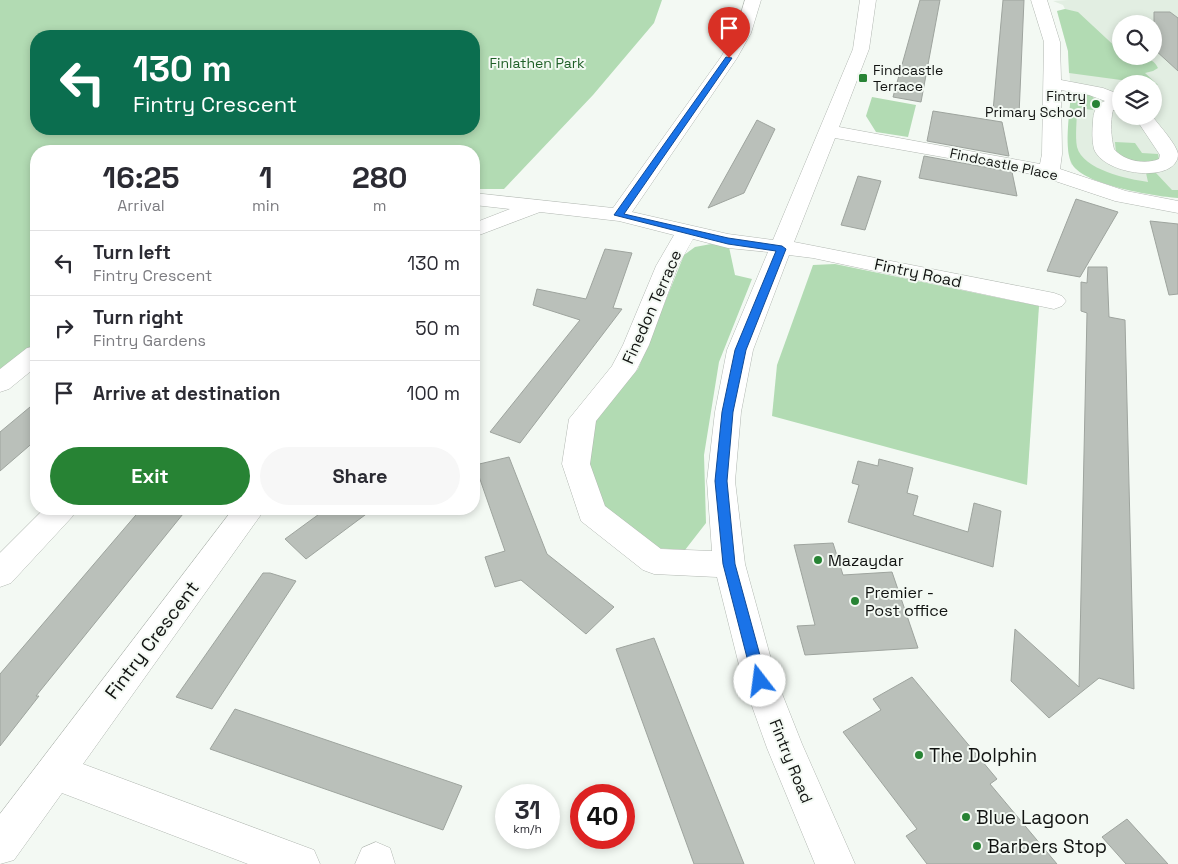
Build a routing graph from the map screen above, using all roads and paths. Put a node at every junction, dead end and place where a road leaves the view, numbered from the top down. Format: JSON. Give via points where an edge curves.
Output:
{"nodes":[{"id":1,"x":753,"y":0,"type":"edge"},
{"id":2,"x":868,"y":0,"type":"edge"},
{"id":3,"x":1039,"y":0,"type":"edge"},
{"id":4,"x":1054,"y":84,"type":"junction"},
{"id":5,"x":1112,"y":97,"type":"edge"},
{"id":6,"x":1112,"y":104,"type":"edge"},
{"id":7,"x":1149,"y":125,"type":"edge"},
{"id":8,"x":828,"y":131,"type":"junction"},
{"id":9,"x":1049,"y":172,"type":"junction"},
{"id":10,"x":480,"y":200,"type":"edge"},
{"id":11,"x":538,"y":205,"type":"junction"},
{"id":12,"x":1178,"y":207,"type":"edge"},
{"id":13,"x":619,"y":215,"type":"junction"},
{"id":14,"x":480,"y":229,"type":"edge"},
{"id":15,"x":687,"y":231,"type":"junction"},
{"id":16,"x":782,"y":249,"type":"junction"},
{"id":17,"x":1054,"y":300,"type":"dead end"},
{"id":18,"x":30,"y":359,"type":"edge"},
{"id":19,"x":0,"y":382,"type":"edge"},
{"id":20,"x":56,"y":515,"type":"edge"},
{"id":21,"x":246,"y":515,"type":"edge"},
{"id":22,"x":729,"y":564,"type":"junction"},
{"id":23,"x":0,"y":574,"type":"edge"},
{"id":24,"x":54,"y":772,"type":"junction"},
{"id":25,"x":0,"y":846,"type":"edge"},
{"id":26,"x":300,"y":864,"type":"edge"},
{"id":27,"x":835,"y":864,"type":"edge"}],
"edges":[{"from":1,"to":13,"type":"street","via":[[743,32],[729,58]]},
{"from":2,"to":8,"type":"street","name":"Fintry Road","via":[[862,49]]},
{"from":3,"to":4,"type":"street","via":[[1052,42]]},
{"from":4,"to":5,"type":"street","via":[[1097,90]]},
{"from":4,"to":9,"type":"street"},
{"from":6,"to":7,"type":"street","via":[[1102,113],[1104,150],[1109,156],[1126,164],[1148,168],[1161,167],[1168,162],[1170,155]]},
{"from":8,"to":9,"type":"street","name":"Findcastle Place"},
{"from":8,"to":16,"type":"street","name":"Fintry Road"},
{"from":9,"to":12,"type":"street","name":"Findcastle Place","via":[[1122,197]]},
{"from":10,"to":11,"type":"street"},
{"from":11,"to":13,"type":"street"},
{"from":11,"to":14,"type":"street"},
{"from":13,"to":15,"type":"street"},
{"from":15,"to":16,"type":"street"},
{"from":15,"to":22,"type":"street","name":"Finedon Terrace","via":[[667,266],[624,371],[583,419],[576,464],[592,513],[654,561]]},
{"from":16,"to":17,"type":"street","name":"Fintry Road","via":[[813,251]]},
{"from":16,"to":22,"type":"street","name":"Fintry Road","via":[[740,350],[728,412],[721,481]]},
{"from":18,"to":19,"type":"street"},
{"from":20,"to":23,"type":"street"},
{"from":21,"to":24,"type":"street","name":"Fintry Crescent"},
{"from":22,"to":27,"type":"street","name":"Fintry Road","via":[[760,681]]},
{"from":24,"to":25,"type":"street","name":"Fintry Crescent"},
{"from":24,"to":26,"type":"street"}]}
